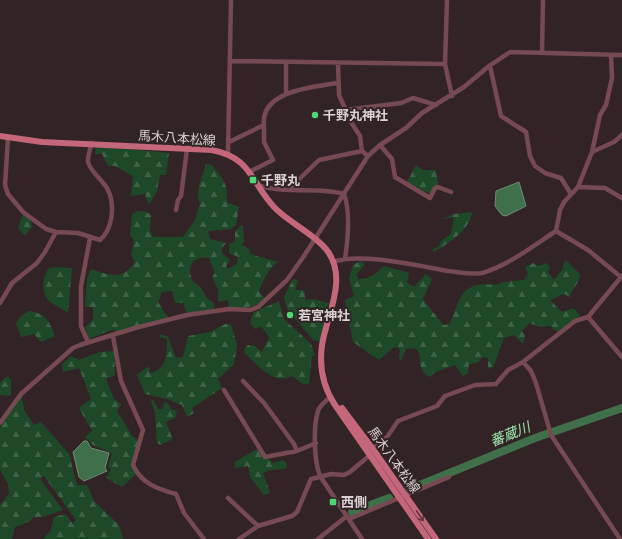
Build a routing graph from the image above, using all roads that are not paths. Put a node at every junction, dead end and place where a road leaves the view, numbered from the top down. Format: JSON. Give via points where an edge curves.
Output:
{"nodes":[{"id":1,"x":231,"y":0,"type":"edge"},
{"id":2,"x":447,"y":0,"type":"edge"},
{"id":3,"x":543,"y":0,"type":"edge"},
{"id":4,"x":542,"y":52,"type":"junction"},
{"id":5,"x":611,"y":55,"type":"junction"},
{"id":6,"x":622,"y":56,"type":"edge"},
{"id":7,"x":230,"y":61,"type":"junction"},
{"id":8,"x":286,"y":62,"type":"junction"},
{"id":9,"x":338,"y":63,"type":"junction"},
{"id":10,"x":445,"y":64,"type":"junction"},
{"id":11,"x":490,"y":66,"type":"junction"},
{"id":12,"x":338,"y":83,"type":"junction"},
{"id":13,"x":286,"y":94,"type":"junction"},
{"id":14,"x":452,"y":96,"type":"junction"},
{"id":15,"x":436,"y":105,"type":"junction"},
{"id":16,"x":345,"y":110,"type":"junction"},
{"id":17,"x":264,"y":125,"type":"junction"},
{"id":18,"x":622,"y":135,"type":"edge"},
{"id":19,"x":0,"y":136,"type":"edge"},
{"id":20,"x":8,"y":138,"type":"junction"},
{"id":21,"x":229,"y":142,"type":"junction"},
{"id":22,"x":91,"y":143,"type":"junction"},
{"id":23,"x":380,"y":145,"type":"junction"},
{"id":24,"x":187,"y":149,"type":"junction"},
{"id":25,"x":362,"y":151,"type":"junction"},
{"id":26,"x":592,"y":152,"type":"junction"},
{"id":27,"x":228,"y":153,"type":"junction"},
{"id":28,"x":368,"y":156,"type":"junction"},
{"id":29,"x":249,"y":172,"type":"junction"},
{"id":30,"x":258,"y":185,"type":"junction"},
{"id":31,"x":578,"y":187,"type":"junction"},
{"id":32,"x":289,"y":189,"type":"junction"},
{"id":33,"x":451,"y":192,"type":"dead end"},
{"id":34,"x":344,"y":194,"type":"junction"},
{"id":35,"x":571,"y":194,"type":"junction"},
{"id":36,"x":622,"y":198,"type":"edge"},
{"id":37,"x":176,"y":210,"type":"dead end"},
{"id":38,"x":556,"y":231,"type":"junction"},
{"id":39,"x":56,"y":232,"type":"junction"},
{"id":40,"x":90,"y":238,"type":"junction"},
{"id":41,"x":314,"y":238,"type":"junction"},
{"id":42,"x":345,"y":259,"type":"junction"},
{"id":43,"x":333,"y":262,"type":"junction"},
{"id":44,"x":622,"y":276,"type":"edge"},
{"id":45,"x":0,"y":303,"type":"edge"},
{"id":46,"x":588,"y":317,"type":"junction"},
{"id":47,"x":113,"y":336,"type":"junction"},
{"id":48,"x":88,"y":342,"type":"junction"},
{"id":49,"x":622,"y":357,"type":"edge"},
{"id":50,"x":523,"y":362,"type":"junction"},
{"id":51,"x":243,"y":381,"type":"dead end"},
{"id":52,"x":224,"y":390,"type":"dead end"},
{"id":53,"x":330,"y":398,"type":"junction"},
{"id":54,"x":0,"y":423,"type":"edge"},
{"id":55,"x":316,"y":443,"type":"junction"},
{"id":56,"x":373,"y":449,"type":"junction"},
{"id":57,"x":297,"y":451,"type":"junction"},
{"id":58,"x":370,"y":455,"type":"junction"},
{"id":59,"x":320,"y":476,"type":"junction"},
{"id":60,"x":449,"y":477,"type":"dead end"},
{"id":61,"x":406,"y":495,"type":"junction"},
{"id":62,"x":228,"y":498,"type":"dead end"},
{"id":63,"x":398,"y":498,"type":"junction"},
{"id":64,"x":348,"y":518,"type":"junction"},
{"id":65,"x":258,"y":526,"type":"junction"},
{"id":66,"x":204,"y":539,"type":"edge"},
{"id":67,"x":240,"y":539,"type":"edge"},
{"id":68,"x":318,"y":539,"type":"edge"},
{"id":69,"x":362,"y":539,"type":"edge"},
{"id":70,"x":428,"y":539,"type":"edge"},
{"id":71,"x":436,"y":539,"type":"edge"},
{"id":72,"x":620,"y":539,"type":"edge"}],
"edges":[{"from":1,"to":7,"type":"street"},
{"from":2,"to":10,"type":"street"},
{"from":3,"to":4,"type":"street"},
{"from":4,"to":5,"type":"street"},
{"from":4,"to":11,"type":"street","via":[[510,52]]},
{"from":5,"to":6,"type":"street"},
{"from":5,"to":26,"type":"street","via":[[612,78]]},
{"from":7,"to":8,"type":"street"},
{"from":7,"to":21,"type":"street"},
{"from":8,"to":9,"type":"street"},
{"from":8,"to":13,"type":"street"},
{"from":9,"to":10,"type":"street"},
{"from":9,"to":12,"type":"street"},
{"from":10,"to":14,"type":"street"},
{"from":11,"to":14,"type":"street"},
{"from":11,"to":35,"type":"street","via":[[501,116],[526,132],[530,156],[535,166],[545,173],[561,178]]},
{"from":12,"to":13,"type":"street"},
{"from":12,"to":16,"type":"street","via":[[339,95]]},
{"from":13,"to":17,"type":"street","via":[[264,111]]},
{"from":14,"to":15,"type":"street"},
{"from":15,"to":16,"type":"street","via":[[413,98],[401,103]]},
{"from":15,"to":23,"type":"street"},
{"from":16,"to":25,"type":"street","via":[[360,136]]},
{"from":17,"to":21,"type":"street"},
{"from":17,"to":29,"type":"street","via":[[264,142],[273,160]]},
{"from":18,"to":26,"type":"street","via":[[614,142]]},
{"from":19,"to":20,"type":"main road","name":"馬木八本松線"},
{"from":20,"to":22,"type":"main road","name":"馬木八本松線"},
{"from":20,"to":39,"type":"street","via":[[4,180],[6,190],[23,212],[40,225]]},
{"from":21,"to":27,"type":"street"},
{"from":22,"to":24,"type":"main road","name":"馬木八本松線"},
{"from":22,"to":40,"type":"street","via":[[88,160],[108,190],[111,218],[103,238]]},
{"from":23,"to":28,"type":"street"},
{"from":23,"to":33,"type":"street","via":[[392,159],[395,177],[402,182],[430,198],[438,187]]},
{"from":24,"to":27,"type":"main road","name":"馬木八本松線"},
{"from":24,"to":37,"type":"street","via":[[181,196]]},
{"from":25,"to":28,"type":"street"},
{"from":25,"to":32,"type":"street","via":[[319,160]]},
{"from":26,"to":31,"type":"street"},
{"from":27,"to":29,"type":"main road","name":"馬木八本松線","via":[[241,161]]},
{"from":28,"to":34,"type":"street"},
{"from":29,"to":30,"type":"main road","name":"馬木八本松線"},
{"from":30,"to":32,"type":"street","via":[[270,189]]},
{"from":30,"to":41,"type":"main road","name":"馬木八本松線","via":[[274,207]]},
{"from":31,"to":35,"type":"street"},
{"from":31,"to":36,"type":"street","via":[[606,188]]},
{"from":32,"to":34,"type":"street","via":[[322,189]]},
{"from":34,"to":41,"type":"street"},
{"from":34,"to":42,"type":"street","via":[[348,238]]},
{"from":35,"to":38,"type":"street","via":[[560,210]]},
{"from":38,"to":42,"type":"street","via":[[505,263],[480,273],[367,259]]},
{"from":38,"to":44,"type":"street","via":[[588,250]]},
{"from":39,"to":40,"type":"street","via":[[78,233]]},
{"from":39,"to":45,"type":"street","via":[[46,252],[37,263],[12,283]]},
{"from":40,"to":48,"type":"street","via":[[81,286],[82,326]]},
{"from":41,"to":43,"type":"main road","name":"馬木八本松線","via":[[326,249]]},
{"from":41,"to":47,"type":"street","via":[[287,280],[258,307],[250,310],[229,309],[187,315]]},
{"from":42,"to":43,"type":"street"},
{"from":43,"to":53,"type":"main road","name":"馬木八本松線","via":[[337,288],[322,344],[321,358],[324,383]]},
{"from":44,"to":46,"type":"street"},
{"from":46,"to":49,"type":"street"},
{"from":46,"to":50,"type":"street","via":[[575,321]]},
{"from":47,"to":48,"type":"street"},
{"from":47,"to":66,"type":"street","via":[[122,381],[143,430],[133,465],[150,486],[176,494],[184,513]]},
{"from":48,"to":54,"type":"street","via":[[73,348],[28,386]]},
{"from":50,"to":56,"type":"street","via":[[508,370],[496,384],[475,385],[445,396],[437,406],[401,419],[387,437]]},
{"from":50,"to":72,"type":"street","via":[[531,371],[536,383],[550,434]]},
{"from":51,"to":57,"type":"street","via":[[264,403]]},
{"from":52,"to":57,"type":"street","via":[[265,457]]},
{"from":53,"to":55,"type":"street","via":[[318,411]]},
{"from":53,"to":56,"type":"main road","name":"馬木八本松線","via":[[340,405]]},
{"from":53,"to":58,"type":"main road","name":"馬木八本松線"},
{"from":55,"to":57,"type":"street"},
{"from":55,"to":59,"type":"street","via":[[317,468]]},
{"from":56,"to":61,"type":"main road","name":"馬木八本松線"},
{"from":58,"to":59,"type":"street","via":[[344,475]]},
{"from":58,"to":63,"type":"main road","name":"馬木八本松線"},
{"from":59,"to":64,"type":"street"},
{"from":59,"to":65,"type":"street","via":[[311,479],[297,512],[292,516]]},
{"from":60,"to":61,"type":"street"},
{"from":61,"to":63,"type":"street"},
{"from":61,"to":71,"type":"main road","name":"馬木八本松線","one_way":true},
{"from":62,"to":65,"type":"street"},
{"from":63,"to":64,"type":"street"},
{"from":63,"to":70,"type":"main road","name":"馬木八本松線"},
{"from":64,"to":68,"type":"street"},
{"from":64,"to":69,"type":"street"},
{"from":65,"to":67,"type":"street"}]}
